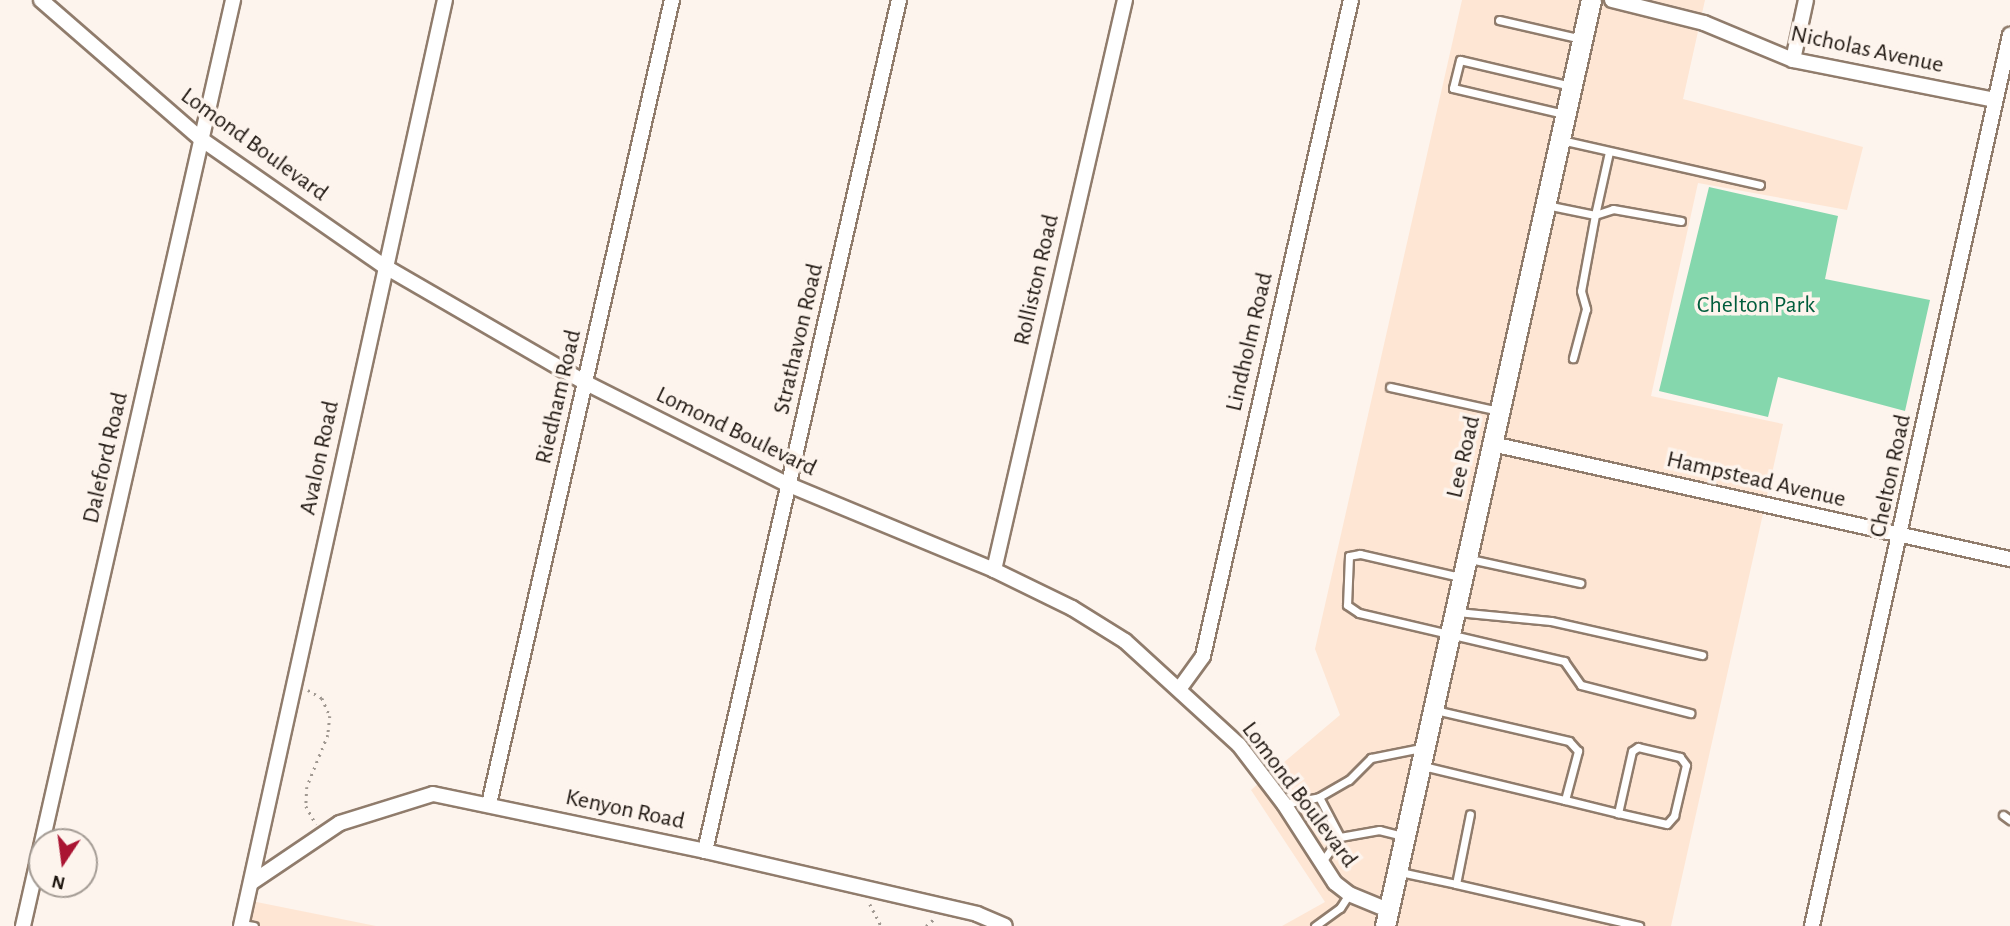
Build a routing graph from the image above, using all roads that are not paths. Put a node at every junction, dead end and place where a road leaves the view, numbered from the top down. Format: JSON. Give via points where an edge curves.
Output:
{"nodes":[{"id":1,"x":41,"y":0,"type":"edge"},
{"id":2,"x":233,"y":0,"type":"edge"},
{"id":3,"x":445,"y":0,"type":"edge"},
{"id":4,"x":673,"y":0,"type":"edge"},
{"id":5,"x":899,"y":0,"type":"edge"},
{"id":6,"x":1125,"y":0,"type":"edge"},
{"id":7,"x":1351,"y":0,"type":"edge"},
{"id":8,"x":1591,"y":0,"type":"edge"},
{"id":9,"x":1612,"y":0,"type":"edge"},
{"id":10,"x":1806,"y":0,"type":"edge"},
{"id":11,"x":1499,"y":20,"type":"dead end"},
{"id":12,"x":2010,"y":35,"type":"edge"},
{"id":13,"x":1583,"y":39,"type":"junction"},
{"id":14,"x":1793,"y":60,"type":"junction"},
{"id":15,"x":1572,"y":86,"type":"junction"},
{"id":16,"x":1996,"y":100,"type":"junction"},
{"id":17,"x":1565,"y":115,"type":"junction"},
{"id":18,"x":201,"y":139,"type":"junction"},
{"id":19,"x":1560,"y":140,"type":"junction"},
{"id":20,"x":1609,"y":152,"type":"junction"},
{"id":21,"x":1760,"y":185,"type":"dead end"},
{"id":22,"x":1545,"y":204,"type":"junction"},
{"id":23,"x":1595,"y":215,"type":"junction"},
{"id":24,"x":1681,"y":221,"type":"dead end"},
{"id":25,"x":384,"y":266,"type":"junction"},
{"id":26,"x":1573,"y":358,"type":"dead end"},
{"id":27,"x":586,"y":383,"type":"junction"},
{"id":28,"x":1390,"y":387,"type":"dead end"},
{"id":29,"x":1499,"y":411,"type":"junction"},
{"id":30,"x":1492,"y":444,"type":"junction"},
{"id":31,"x":789,"y":485,"type":"junction"},
{"id":32,"x":1902,"y":536,"type":"junction"},
{"id":33,"x":2010,"y":559,"type":"edge"},
{"id":34,"x":1463,"y":568,"type":"junction"},
{"id":35,"x":994,"y":570,"type":"junction"},
{"id":36,"x":1580,"y":583,"type":"dead end"},
{"id":37,"x":1453,"y":611,"type":"junction"},
{"id":38,"x":1448,"y":633,"type":"junction"},
{"id":39,"x":1702,"y":655,"type":"dead end"},
{"id":40,"x":1180,"y":688,"type":"junction"},
{"id":41,"x":1431,"y":709,"type":"junction"},
{"id":42,"x":1690,"y":713,"type":"dead end"},
{"id":43,"x":1420,"y":756,"type":"junction"},
{"id":44,"x":1319,"y":797,"type":"junction"},
{"id":45,"x":1566,"y":800,"type":"junction"},
{"id":46,"x":489,"y":804,"type":"junction"},
{"id":47,"x":1284,"y":804,"type":"junction"},
{"id":48,"x":1618,"y":813,"type":"junction"},
{"id":49,"x":1470,"y":814,"type":"dead end"},
{"id":50,"x":1403,"y":836,"type":"junction"},
{"id":51,"x":1340,"y":837,"type":"junction"},
{"id":52,"x":705,"y":851,"type":"junction"},
{"id":53,"x":1321,"y":863,"type":"junction"},
{"id":54,"x":1396,"y":871,"type":"junction"},
{"id":55,"x":251,"y":883,"type":"junction"},
{"id":56,"x":1456,"y":884,"type":"junction"},
{"id":57,"x":1349,"y":894,"type":"junction"},
{"id":58,"x":1387,"y":918,"type":"edge"},
{"id":59,"x":246,"y":925,"type":"edge"},
{"id":60,"x":23,"y":926,"type":"edge"},
{"id":61,"x":1005,"y":926,"type":"edge"},
{"id":62,"x":1315,"y":926,"type":"edge"},
{"id":63,"x":1639,"y":926,"type":"edge"},
{"id":64,"x":1812,"y":926,"type":"edge"}],
"edges":[{"from":1,"to":18,"type":"street","name":"Lomond Boulevard"},
{"from":2,"to":18,"type":"street","name":"Daleford Road"},
{"from":3,"to":25,"type":"street","name":"Avalon Road"},
{"from":4,"to":27,"type":"street","name":"Riedham Road"},
{"from":5,"to":31,"type":"street","name":"Strathavon Road"},
{"from":6,"to":35,"type":"street","name":"Rolliston Road"},
{"from":7,"to":40,"type":"street","name":"Lindholm Road","via":[[1203,656]]},
{"from":8,"to":13,"type":"main road","name":"Lee Road"},
{"from":9,"to":14,"type":"street","name":"Nicholas Avenue","via":[[1704,23]]},
{"from":10,"to":14,"type":"street"},
{"from":11,"to":13,"type":"lane"},
{"from":12,"to":16,"type":"street","name":"Chelton Road"},
{"from":13,"to":15,"type":"main road","name":"Lee Road"},
{"from":14,"to":16,"type":"street","name":"Nicholas Avenue"},
{"from":15,"to":17,"type":"main road","name":"Lee Road"},
{"from":15,"to":17,"type":"lane","via":[[1460,60],[1453,88]]},
{"from":16,"to":32,"type":"street","name":"Chelton Road"},
{"from":17,"to":19,"type":"main road","name":"Lee Road"},
{"from":18,"to":25,"type":"street","name":"Lomond Boulevard"},
{"from":18,"to":60,"type":"street","name":"Daleford Road"},
{"from":19,"to":20,"type":"lane"},
{"from":19,"to":22,"type":"main road","name":"Lee Road"},
{"from":20,"to":21,"type":"lane"},
{"from":20,"to":23,"type":"lane"},
{"from":22,"to":23,"type":"lane"},
{"from":22,"to":29,"type":"main road","name":"Lee Road"},
{"from":23,"to":24,"type":"lane","via":[[1613,209]]},
{"from":23,"to":26,"type":"lane","via":[[1581,291],[1586,309]]},
{"from":25,"to":27,"type":"street","name":"Lomond Boulevard"},
{"from":25,"to":55,"type":"street","name":"Avalon Road"},
{"from":27,"to":31,"type":"street","name":"Lomond Boulevard"},
{"from":27,"to":46,"type":"street","name":"Riedham Road"},
{"from":28,"to":29,"type":"lane"},
{"from":29,"to":30,"type":"main road","name":"Lee Road"},
{"from":30,"to":32,"type":"street","name":"Hampstead Avenue"},
{"from":30,"to":34,"type":"main road","name":"Lee Road"},
{"from":31,"to":35,"type":"street","name":"Lomond Boulevard"},
{"from":31,"to":52,"type":"street","name":"Strathavon Road"},
{"from":32,"to":33,"type":"street","name":"Hampstead Avenue"},
{"from":32,"to":64,"type":"street","name":"Chelton Road"},
{"from":34,"to":36,"type":"lane"},
{"from":34,"to":37,"type":"main road","name":"Lee Road"},
{"from":34,"to":38,"type":"lane","via":[[1349,556],[1347,605],[1359,613]]},
{"from":35,"to":40,"type":"street","name":"Lomond Boulevard","via":[[1072,608],[1125,641]]},
{"from":37,"to":38,"type":"main road","name":"Lee Road"},
{"from":37,"to":39,"type":"lane","via":[[1551,621]]},
{"from":38,"to":41,"type":"main road","name":"Lee Road"},
{"from":38,"to":42,"type":"lane","via":[[1563,661],[1581,685]]},
{"from":40,"to":47,"type":"street","name":"Lomond Boulevard","via":[[1239,745]]},
{"from":41,"to":43,"type":"main road","name":"Lee Road"},
{"from":41,"to":45,"type":"lane","via":[[1569,741],[1577,751]]},
{"from":43,"to":44,"type":"lane","via":[[1371,758],[1349,780]]},
{"from":43,"to":45,"type":"lane"},
{"from":43,"to":50,"type":"main road","name":"Lee Road"},
{"from":44,"to":47,"type":"lane"},
{"from":44,"to":51,"type":"lane"},
{"from":45,"to":48,"type":"lane"},
{"from":46,"to":52,"type":"street","name":"Kenyon Road"},
{"from":46,"to":55,"type":"street","name":"Kenyon Road","via":[[433,794],[379,807],[340,823]]},
{"from":47,"to":53,"type":"street","name":"Lomond Boulevard"},
{"from":48,"to":48,"type":"lane","via":[[1667,824],[1674,816],[1686,765],[1681,757],[1638,747],[1632,751]]},
{"from":49,"to":56,"type":"lane"},
{"from":50,"to":51,"type":"lane","via":[[1379,830]]},
{"from":50,"to":54,"type":"main road","name":"Lee Road"},
{"from":51,"to":53,"type":"lane"},
{"from":52,"to":61,"type":"street","name":"Kenyon Road","via":[[977,914]]},
{"from":53,"to":57,"type":"street","name":"Lomond Boulevard"},
{"from":54,"to":56,"type":"lane"},
{"from":54,"to":58,"type":"main road","name":"Lee Road"},
{"from":55,"to":59,"type":"street","name":"Avalon Road"},
{"from":56,"to":63,"type":"lane"},
{"from":57,"to":58,"type":"street","name":"Lomond Boulevard"},
{"from":57,"to":62,"type":"lane","via":[[1340,908]]}]}
